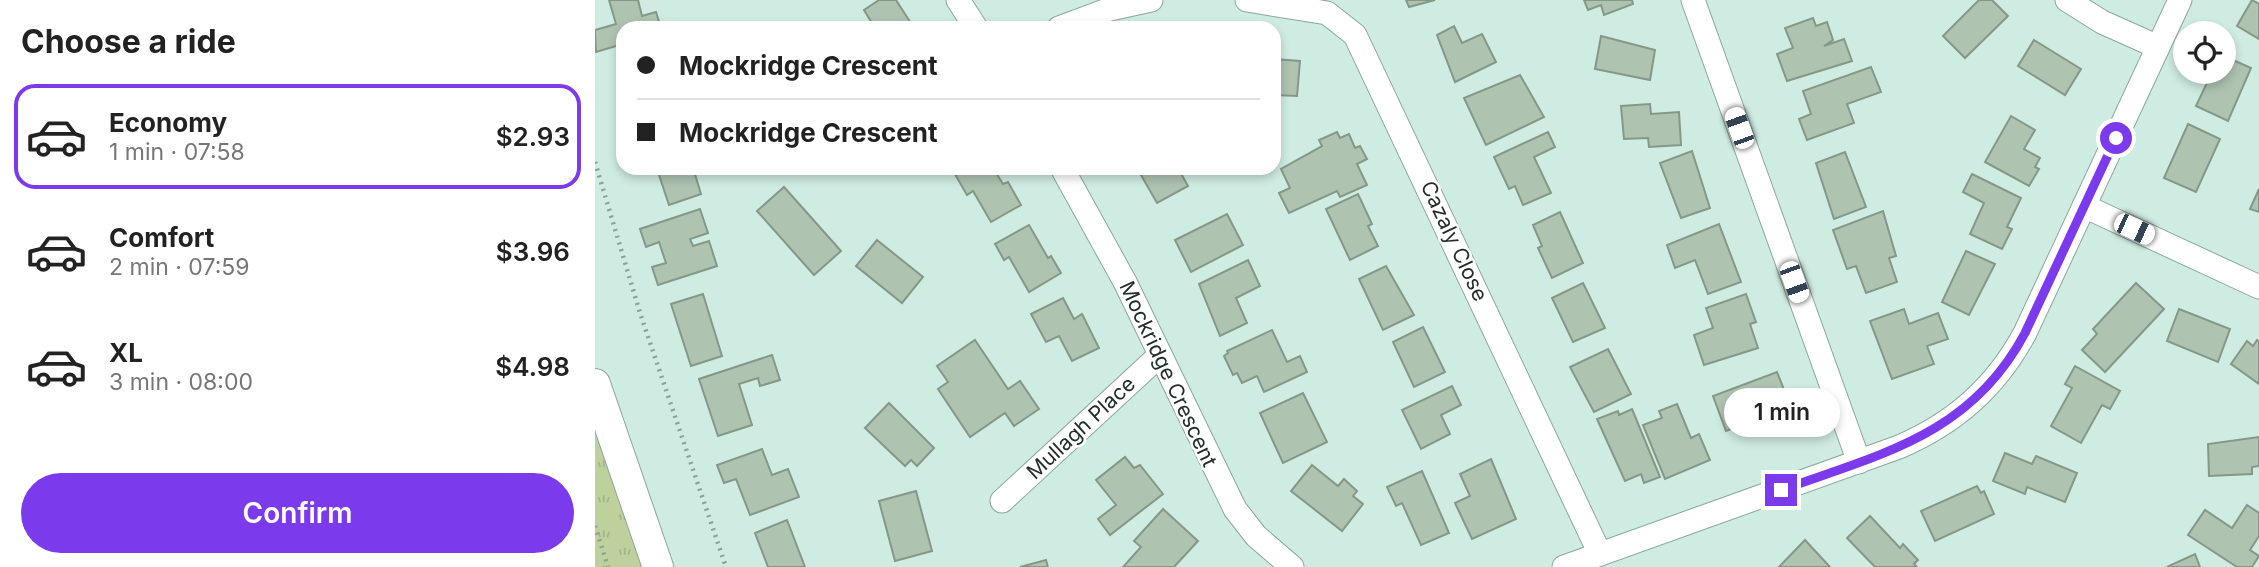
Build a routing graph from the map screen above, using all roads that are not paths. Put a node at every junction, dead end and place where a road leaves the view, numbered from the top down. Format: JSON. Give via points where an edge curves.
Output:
{"nodes":[{"id":1,"x":958,"y":0,"type":"edge"},
{"id":2,"x":1151,"y":0,"type":"edge"},
{"id":3,"x":1247,"y":0,"type":"edge"},
{"id":4,"x":1693,"y":0,"type":"edge"},
{"id":5,"x":2067,"y":0,"type":"edge"},
{"id":6,"x":2180,"y":0,"type":"edge"},
{"id":7,"x":972,"y":21,"type":"edge"},
{"id":8,"x":1077,"y":21,"type":"edge"},
{"id":9,"x":2158,"y":47,"type":"junction"},
{"id":10,"x":1066,"y":175,"type":"edge"},
{"id":11,"x":2084,"y":206,"type":"junction"},
{"id":12,"x":2259,"y":288,"type":"edge"},
{"id":13,"x":1160,"y":355,"type":"junction"},
{"id":14,"x":595,"y":384,"type":"edge"},
{"id":15,"x":1859,"y":462,"type":"junction"},
{"id":16,"x":1002,"y":501,"type":"dead end"},
{"id":17,"x":1600,"y":554,"type":"junction"},
{"id":18,"x":657,"y":567,"type":"edge"},
{"id":19,"x":1293,"y":567,"type":"edge"},
{"id":20,"x":1565,"y":567,"type":"edge"}],
"edges":[{"from":1,"to":7,"type":"street"},
{"from":2,"to":8,"type":"street"},
{"from":3,"to":17,"type":"street","name":"Cazaly Close","via":[[1327,13],[1360,42]]},
{"from":4,"to":15,"type":"street"},
{"from":5,"to":9,"type":"street"},
{"from":6,"to":9,"type":"street"},
{"from":9,"to":11,"type":"street"},
{"from":10,"to":13,"type":"street","name":"Mockridge Crescent"},
{"from":11,"to":12,"type":"street"},
{"from":11,"to":15,"type":"street","via":[[2014,354],[1986,389],[1937,429]]},
{"from":13,"to":16,"type":"street","name":"Mullagh Place"},
{"from":13,"to":19,"type":"street","name":"Mockridge Crescent","via":[[1235,509],[1256,536]]},
{"from":14,"to":18,"type":"main road"},
{"from":15,"to":17,"type":"street"},
{"from":17,"to":20,"type":"street"}]}
